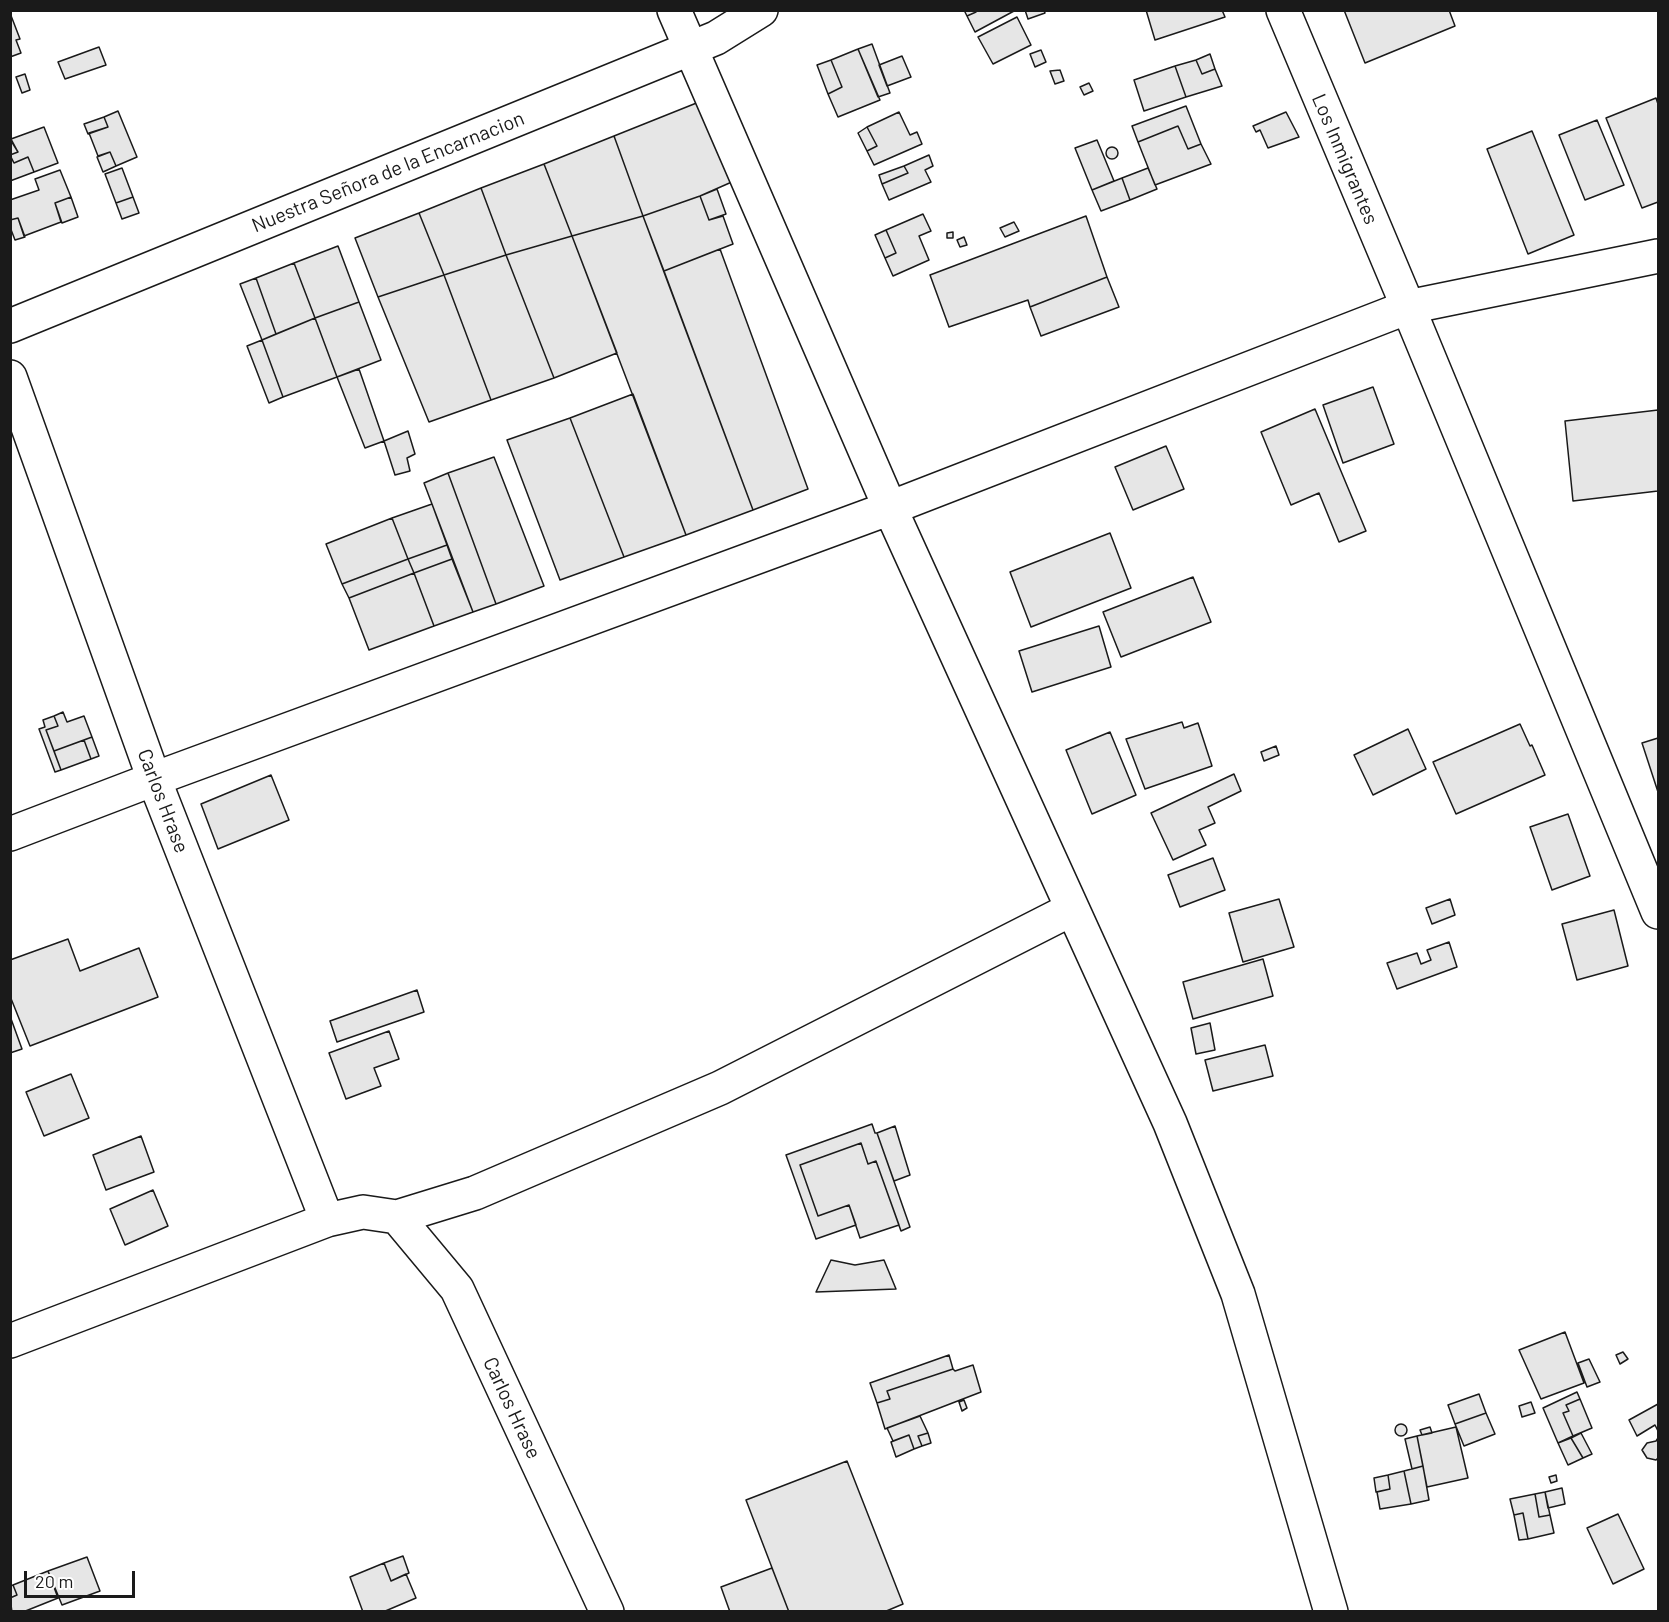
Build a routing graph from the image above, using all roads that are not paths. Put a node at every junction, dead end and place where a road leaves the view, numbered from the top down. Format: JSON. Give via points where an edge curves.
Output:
{"nodes":[{"id":1,"x":674,"y":10,"type":"edge"},
{"id":2,"x":761,"y":10,"type":"edge"},
{"id":3,"x":1282,"y":10,"type":"edge"},
{"id":4,"x":690,"y":49,"type":"junction"},
{"id":5,"x":1659,"y":256,"type":"edge"},
{"id":6,"x":1408,"y":307,"type":"junction"},
{"id":7,"x":10,"y":326,"type":"edge"},
{"id":8,"x":10,"y":377,"type":"edge"},
{"id":9,"x":890,"y":508,"type":"junction"},
{"id":10,"x":154,"y":778,"type":"junction"},
{"id":11,"x":10,"y":834,"type":"edge"},
{"id":12,"x":1072,"y":909,"type":"junction"},
{"id":13,"x":1659,"y":912,"type":"edge"},
{"id":14,"x":398,"y":1217,"type":"junction"},
{"id":15,"x":327,"y":1220,"type":"junction"},
{"id":16,"x":10,"y":1341,"type":"edge"},
{"id":17,"x":607,"y":1611,"type":"edge"},
{"id":18,"x":1331,"y":1611,"type":"edge"}],
"edges":[{"from":1,"to":4,"type":"street"},
{"from":2,"to":4,"type":"street","name":"Nuestra Señora de la Encarnacion"},
{"from":3,"to":6,"type":"street","name":"Los Inmigrantes"},
{"from":4,"to":7,"type":"street","name":"Nuestra Señora de la Encarnacion"},
{"from":4,"to":9,"type":"street"},
{"from":5,"to":6,"type":"street"},
{"from":6,"to":9,"type":"street"},
{"from":6,"to":13,"type":"street","name":"Los Inmigrantes"},
{"from":8,"to":10,"type":"street","name":"Carlos Hrase"},
{"from":9,"to":10,"type":"street"},
{"from":9,"to":12,"type":"street"},
{"from":10,"to":11,"type":"street"},
{"from":10,"to":15,"type":"street","name":"Carlos Hrase"},
{"from":12,"to":14,"type":"street","via":[[720,1088],[474,1193]]},
{"from":12,"to":18,"type":"street","via":[[1170,1123],[1238,1294]]},
{"from":14,"to":15,"type":"street","via":[[363,1212]]},
{"from":14,"to":17,"type":"street","name":"Carlos Hrase","via":[[457,1288]]},
{"from":15,"to":16,"type":"street"}]}
